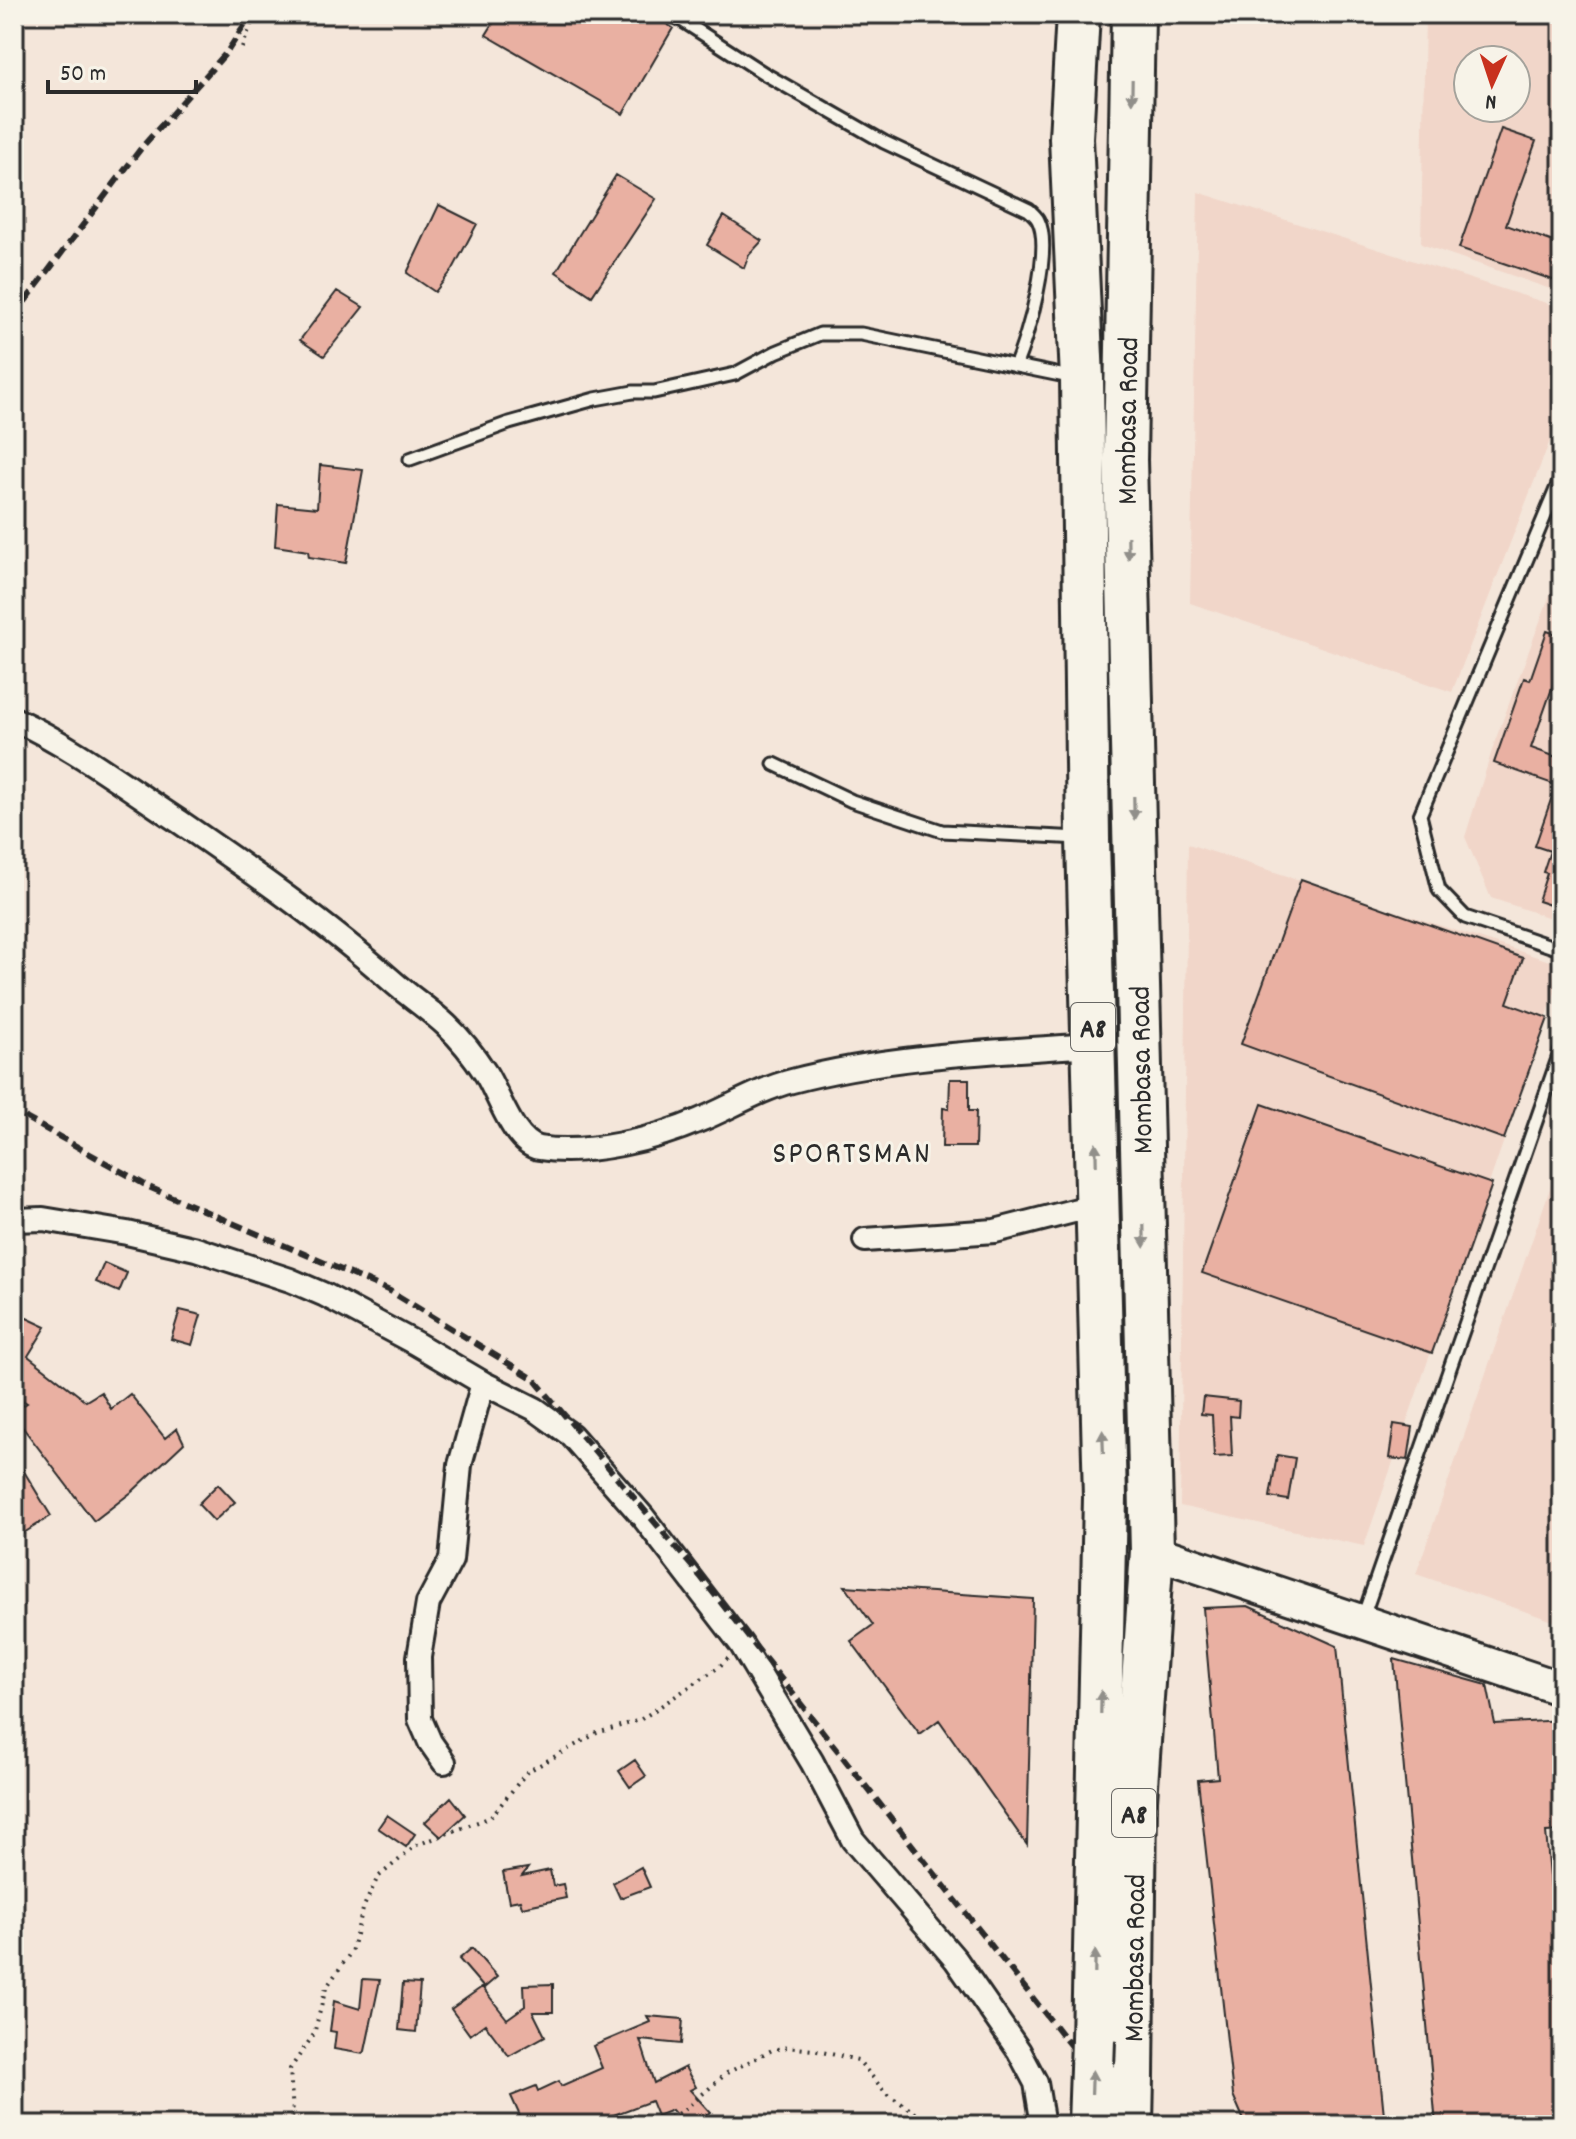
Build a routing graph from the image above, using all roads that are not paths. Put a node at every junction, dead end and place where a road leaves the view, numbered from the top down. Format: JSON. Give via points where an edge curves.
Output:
{"nodes":[{"id":1,"x":672,"y":14,"type":"edge"},
{"id":2,"x":1078,"y":14,"type":"edge"},
{"id":3,"x":1133,"y":14,"type":"edge"},
{"id":4,"x":1015,"y":366,"type":"junction"},
{"id":5,"x":1082,"y":379,"type":"junction"},
{"id":6,"x":410,"y":459,"type":"dead end"},
{"id":7,"x":1562,"y":475,"type":"edge"},
{"id":8,"x":14,"y":719,"type":"edge"},
{"id":9,"x":774,"y":764,"type":"dead end"},
{"id":10,"x":1088,"y":839,"type":"junction"},
{"id":11,"x":1562,"y":950,"type":"edge"},
{"id":12,"x":1093,"y":1045,"type":"junction"},
{"id":13,"x":1562,"y":1047,"type":"edge"},
{"id":14,"x":1097,"y":1205,"type":"junction"},
{"id":15,"x":14,"y":1220,"type":"edge"},
{"id":16,"x":865,"y":1240,"type":"dead end"},
{"id":17,"x":483,"y":1383,"type":"junction"},
{"id":18,"x":1152,"y":1551,"type":"junction"},
{"id":19,"x":1362,"y":1620,"type":"junction"},
{"id":20,"x":1562,"y":1689,"type":"edge"},
{"id":21,"x":444,"y":1762,"type":"dead end"},
{"id":22,"x":1043,"y":2125,"type":"edge"},
{"id":23,"x":1090,"y":2125,"type":"edge"},
{"id":24,"x":1131,"y":2125,"type":"edge"}],
"edges":[{"from":1,"to":4,"type":"lane","via":[[884,142],[1029,210],[1038,220],[1042,264]]},
{"from":2,"to":5,"type":"highway","name":"Mombasa Road","number":"A8","via":[[1071,138]]},
{"from":3,"to":18,"type":"highway","name":"Mombasa Road","number":"A8","one_way":true,"via":[[1125,460]]},
{"from":4,"to":5,"type":"lane"},
{"from":4,"to":6,"type":"lane","via":[[861,334],[820,334],[735,374],[595,399]]},
{"from":5,"to":10,"type":"highway","name":"Mombasa Road","number":"A8"},
{"from":7,"to":11,"type":"lane","via":[[1420,815],[1439,890],[1465,917]]},
{"from":8,"to":12,"type":"street","via":[[88,759],[222,850],[379,969],[457,1037],[531,1147],[594,1148],[651,1137],[789,1081],[868,1064]]},
{"from":9,"to":10,"type":"lane","via":[[852,801],[942,831]]},
{"from":10,"to":12,"type":"highway","name":"Mombasa Road","number":"A8"},
{"from":14,"to":12,"type":"highway","name":"Mombasa Road","number":"A8","one_way":true},
{"from":13,"to":19,"type":"lane"},
{"from":14,"to":16,"type":"street","via":[[995,1231]]},
{"from":23,"to":14,"type":"highway","name":"Mombasa Road","number":"A8","one_way":true,"bridge":true,"via":[[1105,1498]]},
{"from":15,"to":17,"type":"street","via":[[43,1219],[127,1233],[290,1280]]},
{"from":17,"to":21,"type":"street","via":[[460,1465],[451,1560],[428,1603],[419,1657],[420,1719]]},
{"from":17,"to":22,"type":"street","via":[[571,1435],[643,1517],[741,1644],[853,1840],[956,1960],[1019,2051],[1036,2083]]},
{"from":18,"to":19,"type":"street"},
{"from":18,"to":24,"type":"highway","name":"Mombasa Road","number":"A8","bridge":true,"via":[[1135,1800]]},
{"from":19,"to":20,"type":"street"}]}
